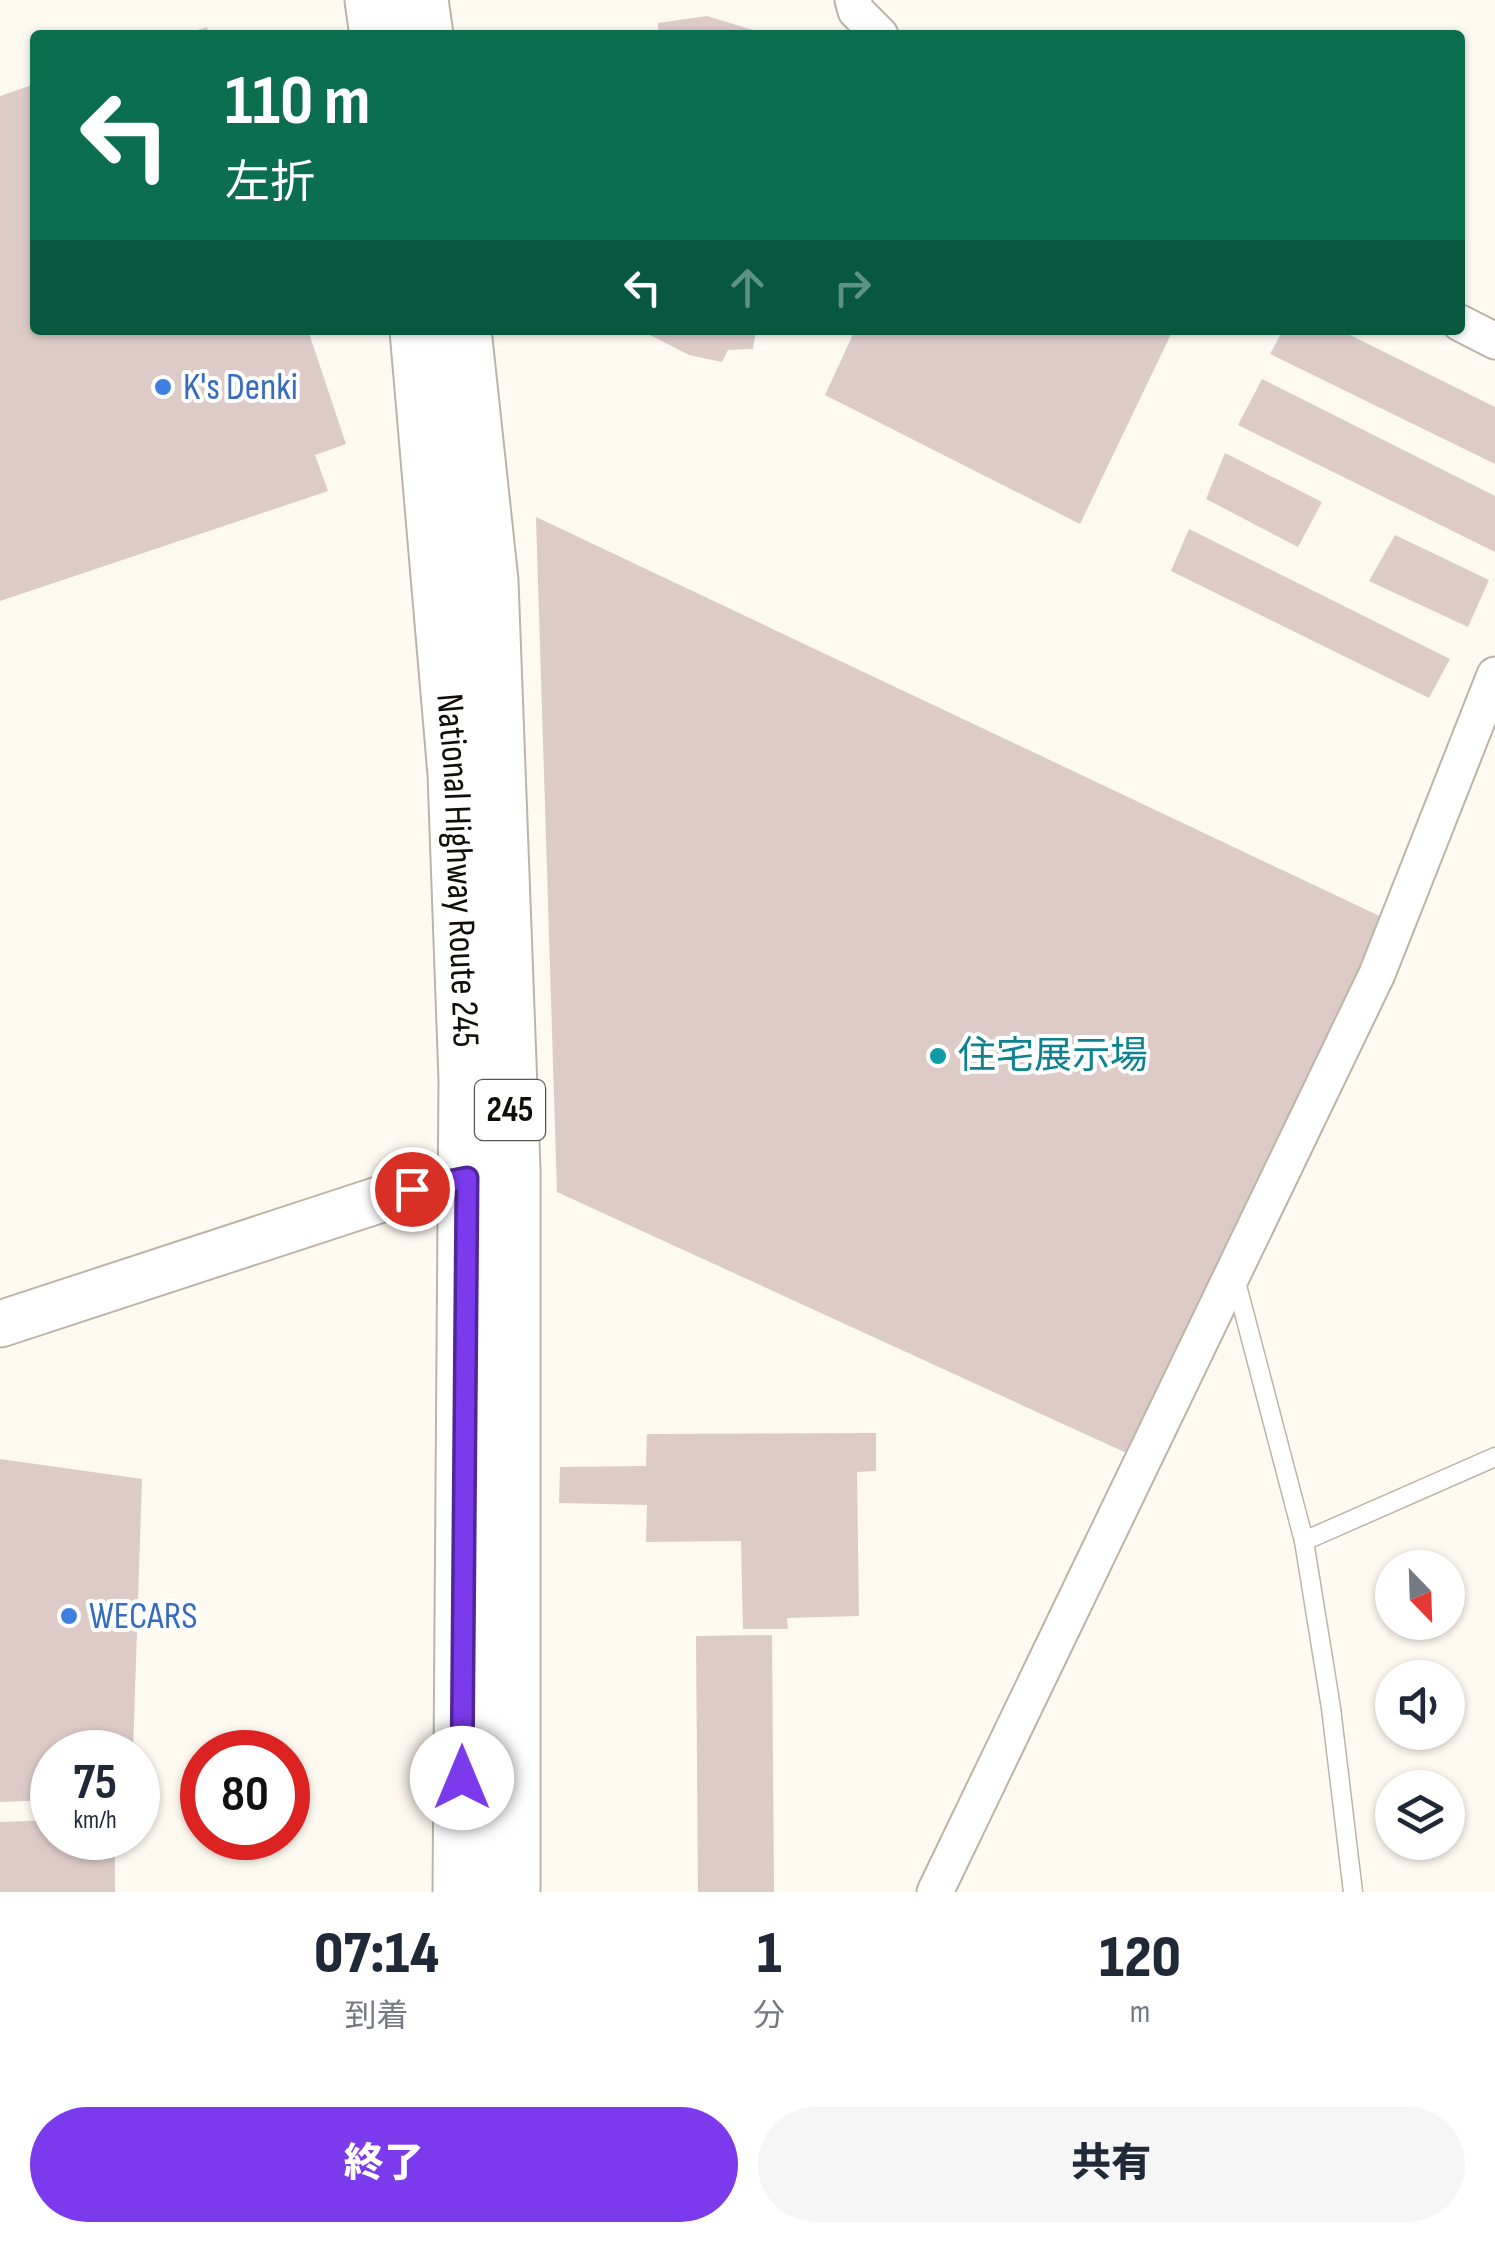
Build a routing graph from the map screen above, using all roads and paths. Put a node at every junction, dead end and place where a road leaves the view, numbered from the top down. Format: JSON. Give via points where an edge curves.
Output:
{"nodes":[{"id":1,"x":374,"y":0,"type":"edge"},
{"id":2,"x":420,"y":0,"type":"edge"},
{"id":3,"x":853,"y":0,"type":"edge"},
{"id":4,"x":377,"y":30,"type":"edge"},
{"id":5,"x":424,"y":30,"type":"edge"},
{"id":6,"x":875,"y":30,"type":"edge"},
{"id":7,"x":1465,"y":326,"type":"edge"},
{"id":8,"x":418,"y":335,"type":"edge"},
{"id":9,"x":464,"y":335,"type":"edge"},
{"id":10,"x":1495,"y":341,"type":"edge"},
{"id":11,"x":1495,"y":675,"type":"edge"},
{"id":12,"x":467,"y":1178,"type":"junction"},
{"id":13,"x":1235,"y":1277,"type":"junction"},
{"id":14,"x":0,"y":1324,"type":"edge"},
{"id":15,"x":1495,"y":1457,"type":"edge"},
{"id":16,"x":1304,"y":1541,"type":"junction"},
{"id":17,"x":461,"y":1892,"type":"edge"},
{"id":18,"x":512,"y":1892,"type":"edge"},
{"id":19,"x":936,"y":1892,"type":"edge"},
{"id":20,"x":1353,"y":1892,"type":"edge"}],
"edges":[{"from":1,"to":4,"type":"highway"},
{"from":2,"to":5,"type":"highway"},
{"from":3,"to":6,"type":"street"},
{"from":7,"to":10,"type":"street"},
{"from":8,"to":12,"type":"highway","name":"National Highway Route 245","number":"245","via":[[456,774]]},
{"from":9,"to":18,"type":"highway","name":"National Highway Route 245","number":"245","via":[[490,581],[512,1169]]},
{"from":11,"to":13,"type":"street","via":[[1390,946]]},
{"from":12,"to":14,"type":"street","via":[[412,1189]]},
{"from":12,"to":17,"type":"highway","name":"National Highway Route 245","number":"245"},
{"from":13,"to":16,"type":"lane"},
{"from":13,"to":19,"type":"street"},
{"from":15,"to":16,"type":"lane"},
{"from":16,"to":20,"type":"lane"}]}
